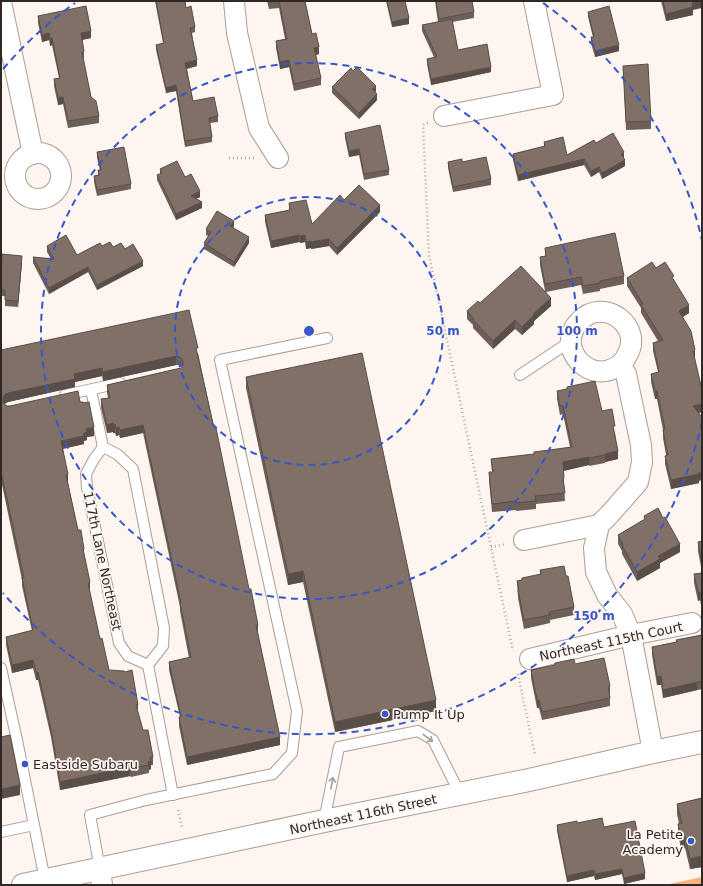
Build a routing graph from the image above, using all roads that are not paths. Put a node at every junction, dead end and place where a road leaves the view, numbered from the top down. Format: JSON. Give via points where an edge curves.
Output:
{"nodes":[{"id":1,"x":234,"y":1,"type":"edge"},
{"id":2,"x":534,"y":1,"type":"edge"},
{"id":3,"x":1,"y":2,"type":"edge"},
{"id":4,"x":444,"y":116,"type":"road end"},
{"id":5,"x":33,"y":154,"type":"dead end"},
{"id":6,"x":278,"y":158,"type":"dead end"},
{"id":7,"x":327,"y":338,"type":"dead end"},
{"id":8,"x":571,"y":341,"type":"junction"},
{"id":9,"x":620,"y":364,"type":"junction"},
{"id":10,"x":520,"y":375,"type":"dead end"},
{"id":11,"x":126,"y":382,"type":"edge"},
{"id":12,"x":91,"y":390,"type":"junction"},
{"id":13,"x":54,"y":398,"type":"edge"},
{"id":14,"x":103,"y":447,"type":"junction"},
{"id":15,"x":599,"y":525,"type":"junction"},
{"id":16,"x":524,"y":540,"type":"dead end"},
{"id":17,"x":692,"y":623,"type":"dead end"},
{"id":18,"x":630,"y":635,"type":"junction"},
{"id":19,"x":520,"y":661,"type":"road end"},
{"id":20,"x":148,"y":665,"type":"junction"},
{"id":21,"x":1,"y":668,"type":"edge"},
{"id":22,"x":702,"y":742,"type":"edge"},
{"id":23,"x":653,"y":752,"type":"junction"},
{"id":24,"x":460,"y":794,"type":"junction"},
{"id":25,"x":173,"y":795,"type":"junction"},
{"id":26,"x":324,"y":821,"type":"junction"},
{"id":27,"x":34,"y":825,"type":"junction"},
{"id":28,"x":1,"y":832,"type":"edge"},
{"id":29,"x":101,"y":877,"type":"edge"},
{"id":30,"x":45,"y":880,"type":"junction"},
{"id":31,"x":23,"y":885,"type":"edge"}],
"edges":[{"from":1,"to":6,"type":"street","via":[[238,33],[259,128]]},
{"from":2,"to":4,"type":"street","via":[[553,95]]},
{"from":3,"to":5,"type":"street"},
{"from":7,"to":25,"type":"lane","via":[[220,360],[298,711],[292,753],[273,774]]},
{"from":8,"to":9,"type":"street","via":[[575,357],[588,369],[605,371]]},
{"from":8,"to":9,"type":"street","via":[[572,333],[582,318],[597,312],[614,314],[621,319],[630,333],[630,350]]},
{"from":8,"to":10,"type":"lane"},
{"from":9,"to":15,"type":"street","via":[[626,374],[641,445],[642,462],[638,482]]},
{"from":11,"to":12,"type":"lane"},
{"from":12,"to":13,"type":"lane"},
{"from":12,"to":14,"type":"lane"},
{"from":14,"to":20,"type":"lane","via":[[117,454],[133,469],[164,628],[163,646]]},
{"from":14,"to":20,"type":"lane","name":"117th Lane Northeast","via":[[86,474],[87,488],[119,643],[128,656]]},
{"from":15,"to":16,"type":"street"},
{"from":15,"to":18,"type":"street","via":[[594,548],[596,572],[607,595],[622,614]]},
{"from":17,"to":18,"type":"street","name":"Northeast 115th Court"},
{"from":18,"to":19,"type":"street","name":"Northeast 115th Court"},
{"from":18,"to":23,"type":"street"},
{"from":20,"to":25,"type":"lane"},
{"from":21,"to":27,"type":"lane"},
{"from":22,"to":23,"type":"street","name":"Northeast 116th Street"},
{"from":23,"to":24,"type":"street","name":"Northeast 116th Street"},
{"from":24,"to":26,"type":"street","name":"Northeast 116th Street"},
{"from":26,"to":24,"type":"lane","one_way":true,"via":[[339,748],[418,731],[433,740]]},
{"from":25,"to":29,"type":"lane","via":[[90,815]]},
{"from":26,"to":29,"type":"street","name":"Northeast 116th Street"},
{"from":27,"to":28,"type":"lane"},
{"from":27,"to":30,"type":"lane"},
{"from":29,"to":30,"type":"street","name":"Northeast 116th Street"},
{"from":30,"to":31,"type":"street","name":"Northeast 116th Street"}]}
